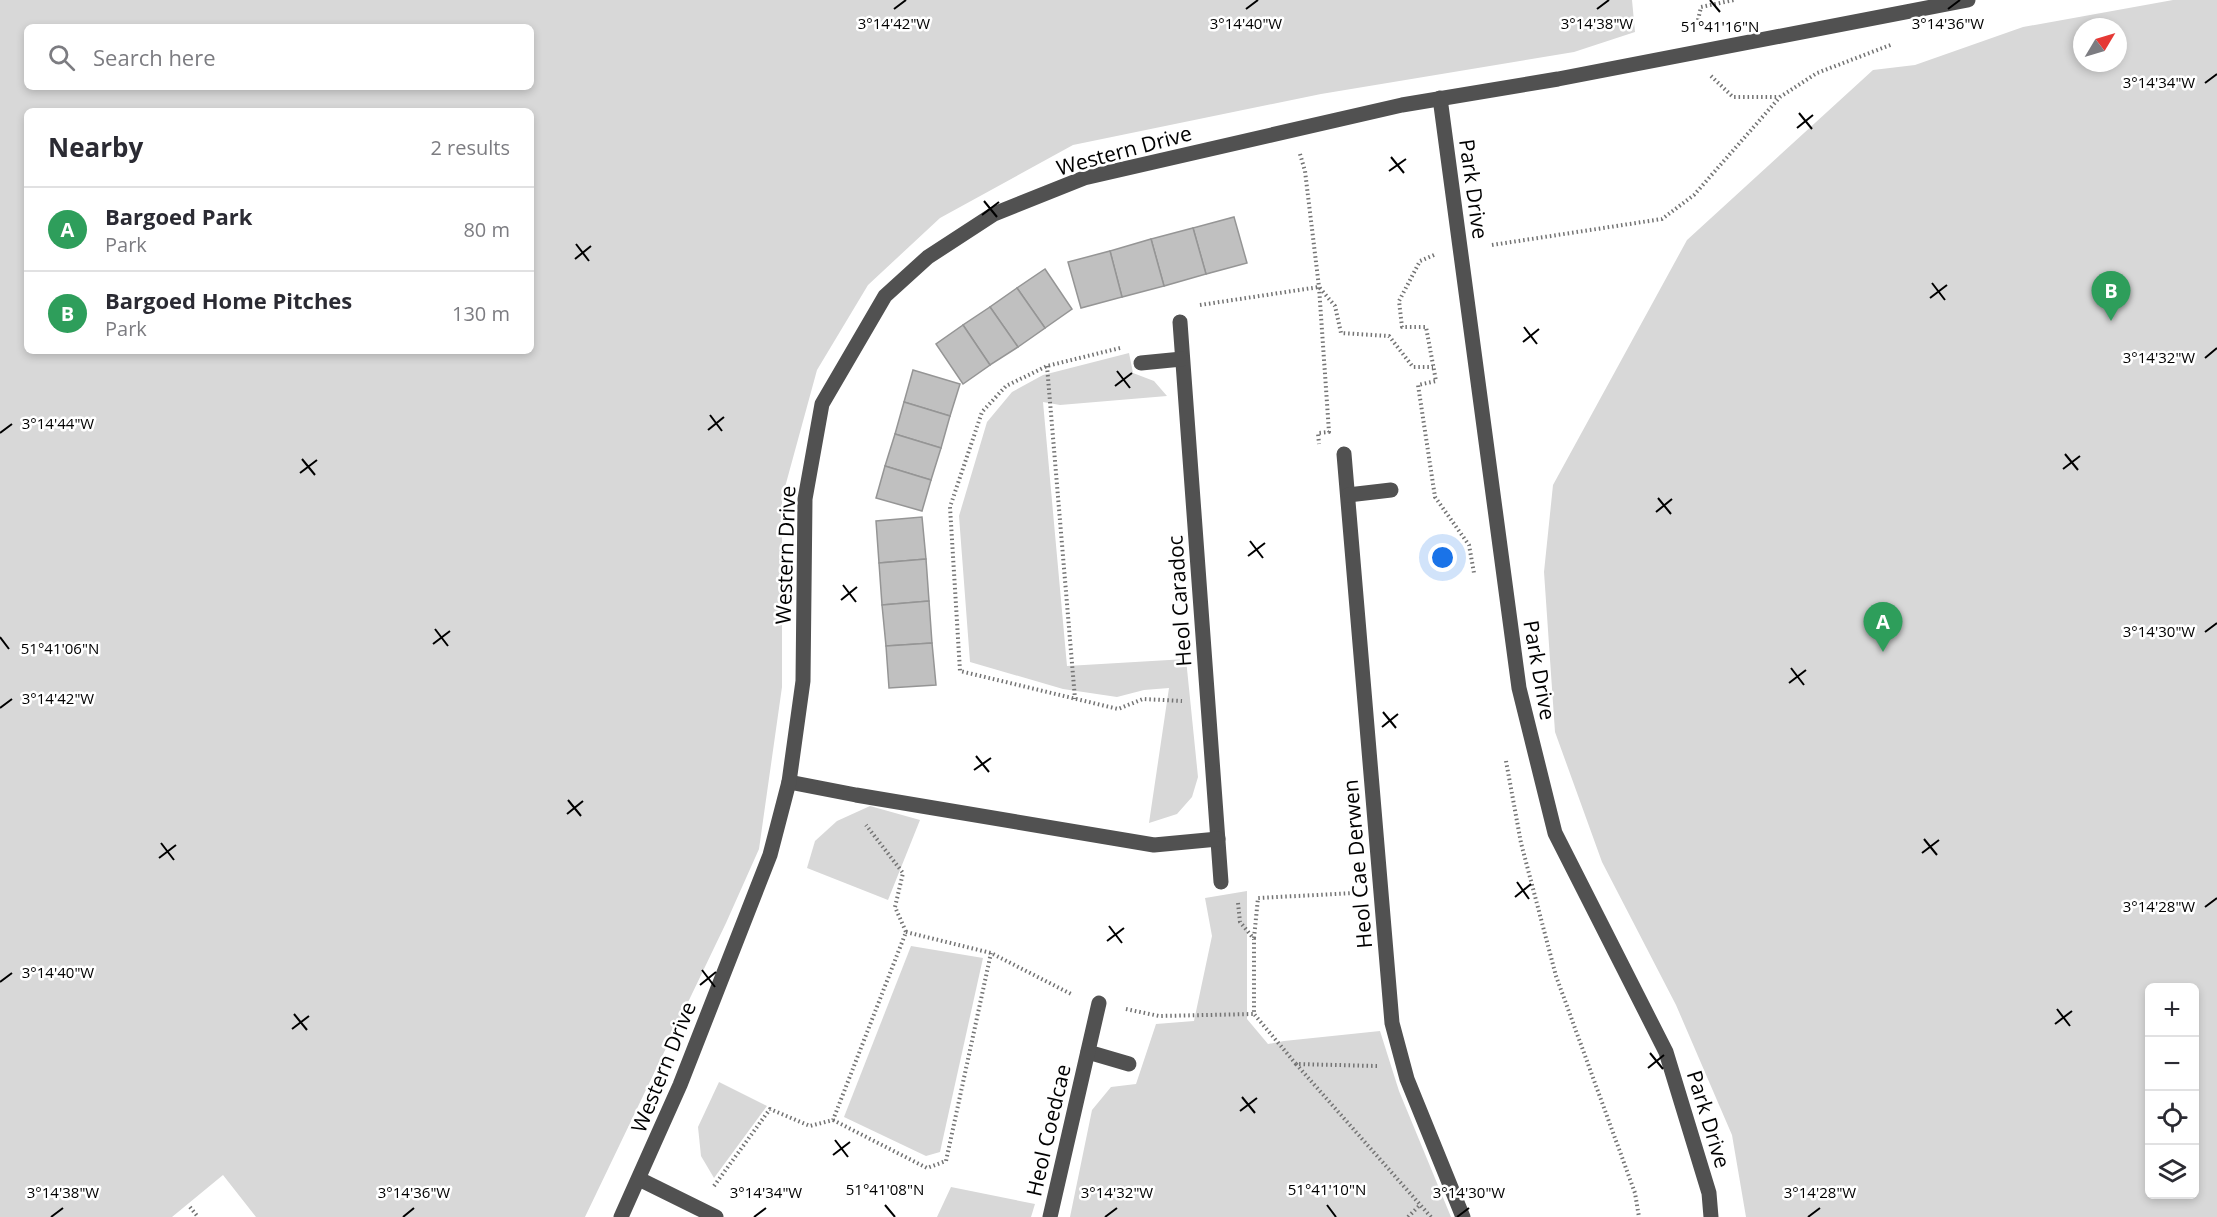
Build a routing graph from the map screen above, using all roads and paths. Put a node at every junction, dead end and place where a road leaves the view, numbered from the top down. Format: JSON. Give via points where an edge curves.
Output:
{"nodes":[{"id":1,"x":1734,"y":0,"type":"edge"},
{"id":2,"x":1968,"y":0,"type":"edge"},
{"id":3,"x":1898,"y":7,"type":"edge"},
{"id":4,"x":1698,"y":20,"type":"dead end"},
{"id":5,"x":1898,"y":43,"type":"dead end"},
{"id":6,"x":1708,"y":74,"type":"dead end"},
{"id":7,"x":1780,"y":97,"type":"junction"},
{"id":8,"x":1440,"y":98,"type":"junction"},
{"id":9,"x":1492,"y":245,"type":"dead end"},
{"id":10,"x":1180,"y":322,"type":"joint"},
{"id":11,"x":1127,"y":346,"type":"dead end"},
{"id":12,"x":1182,"y":359,"type":"junction"},
{"id":13,"x":1141,"y":363,"type":"dead end"},
{"id":14,"x":1047,"y":366,"type":"junction"},
{"id":15,"x":1432,"y":366,"type":"dead end"},
{"id":16,"x":1344,"y":454,"type":"dead end"},
{"id":17,"x":1391,"y":490,"type":"dead end"},
{"id":18,"x":1348,"y":495,"type":"junction"},
{"id":19,"x":1075,"y":699,"type":"junction"},
{"id":20,"x":1207,"y":703,"type":"junction"},
{"id":21,"x":789,"y":782,"type":"junction"},
{"id":22,"x":856,"y":795,"type":"junction"},
{"id":23,"x":1218,"y":839,"type":"junction"},
{"id":24,"x":1221,"y":882,"type":"joint"},
{"id":25,"x":1381,"y":892,"type":"junction"},
{"id":26,"x":1254,"y":939,"type":"junction"},
{"id":27,"x":991,"y":953,"type":"dead end"},
{"id":28,"x":1099,"y":1004,"type":"dead end"},
{"id":29,"x":1088,"y":1052,"type":"junction"},
{"id":30,"x":1129,"y":1064,"type":"dead end"},
{"id":31,"x":1296,"y":1064,"type":"junction"},
{"id":32,"x":1405,"y":1067,"type":"junction"},
{"id":33,"x":833,"y":1120,"type":"junction"},
{"id":34,"x":639,"y":1179,"type":"junction"},
{"id":35,"x":1420,"y":1205,"type":"junction"},
{"id":36,"x":190,"y":1207,"type":"dead end"},
{"id":37,"x":698,"y":1208,"type":"junction"},
{"id":38,"x":198,"y":1217,"type":"edge"},
{"id":39,"x":621,"y":1217,"type":"edge"},
{"id":40,"x":716,"y":1217,"type":"edge"},
{"id":41,"x":1050,"y":1217,"type":"edge"},
{"id":42,"x":1408,"y":1217,"type":"edge"},
{"id":43,"x":1431,"y":1217,"type":"edge"},
{"id":44,"x":1462,"y":1217,"type":"edge"},
{"id":45,"x":1711,"y":1217,"type":"edge"}],
"edges":[{"from":1,"to":4,"type":"path","via":[[1701,7]]},
{"from":2,"to":3,"type":"street","name":"Western Drive"},
{"from":3,"to":8,"type":"street","name":"Western Drive","via":[[1558,79]]},
{"from":5,"to":7,"type":"path","via":[[1817,73]]},
{"from":6,"to":7,"type":"path","via":[[1733,97]]},
{"from":7,"to":9,"type":"path","via":[[1694,195],[1662,219]]},
{"from":8,"to":21,"type":"street","name":"Western Drive","via":[[1084,178],[994,214],[928,257],[885,296],[822,404],[805,499],[803,681]]},
{"from":8,"to":45,"type":"street","name":"Park Drive","via":[[1519,688],[1555,833],[1666,1053],[1709,1193]]},
{"from":10,"to":12,"type":"street","name":"Heol Caradoc"},
{"from":10,"to":15,"type":"path","via":[[1179,308],[1319,287],[1335,306],[1341,333],[1389,336],[1413,367]]},
{"from":11,"to":14,"type":"path"},
{"from":12,"to":13,"type":"street"},
{"from":12,"to":20,"type":"street","name":"Heol Caradoc"},
{"from":14,"to":19,"type":"path"},
{"from":14,"to":19,"type":"path","via":[[1006,386],[982,412],[950,507],[957,651],[960,671]]},
{"from":16,"to":18,"type":"street","name":"Heol Cae Derwen"},
{"from":17,"to":18,"type":"street"},
{"from":18,"to":25,"type":"street","name":"Heol Cae Derwen"},
{"from":19,"to":20,"type":"path","via":[[1118,709],[1143,699]]},
{"from":20,"to":23,"type":"street","name":"Heol Caradoc"},
{"from":21,"to":22,"type":"street"},
{"from":21,"to":34,"type":"street","name":"Western Drive","via":[[770,855]]},
{"from":22,"to":23,"type":"street","via":[[1154,845]]},
{"from":22,"to":33,"type":"path","via":[[854,810],[903,873],[896,907],[906,932]]},
{"from":23,"to":24,"type":"street","name":"Heol Caradoc"},
{"from":24,"to":26,"type":"path","via":[[1237,900],[1240,922]]},
{"from":25,"to":26,"type":"path","via":[[1258,898]]},
{"from":25,"to":32,"type":"street","name":"Heol Cae Derwen","via":[[1392,1023]]},
{"from":26,"to":31,"type":"path","via":[[1254,1014]]},
{"from":27,"to":33,"type":"path","via":[[946,1161],[927,1168]]},
{"from":28,"to":29,"type":"street","name":"Heol Coedcae"},
{"from":29,"to":30,"type":"street","name":"Heol Coedcae"},
{"from":29,"to":41,"type":"street","name":"Heol Coedcae"},
{"from":31,"to":32,"type":"path"},
{"from":31,"to":35,"type":"path"},
{"from":32,"to":44,"type":"street","name":"Heol Cae Derwen"},
{"from":33,"to":37,"type":"path","via":[[810,1126],[770,1109]]},
{"from":34,"to":37,"type":"street"},
{"from":34,"to":39,"type":"street","name":"Western Drive"},
{"from":35,"to":42,"type":"path"},
{"from":35,"to":43,"type":"path"},
{"from":36,"to":38,"type":"path"},
{"from":37,"to":40,"type":"street"}]}
